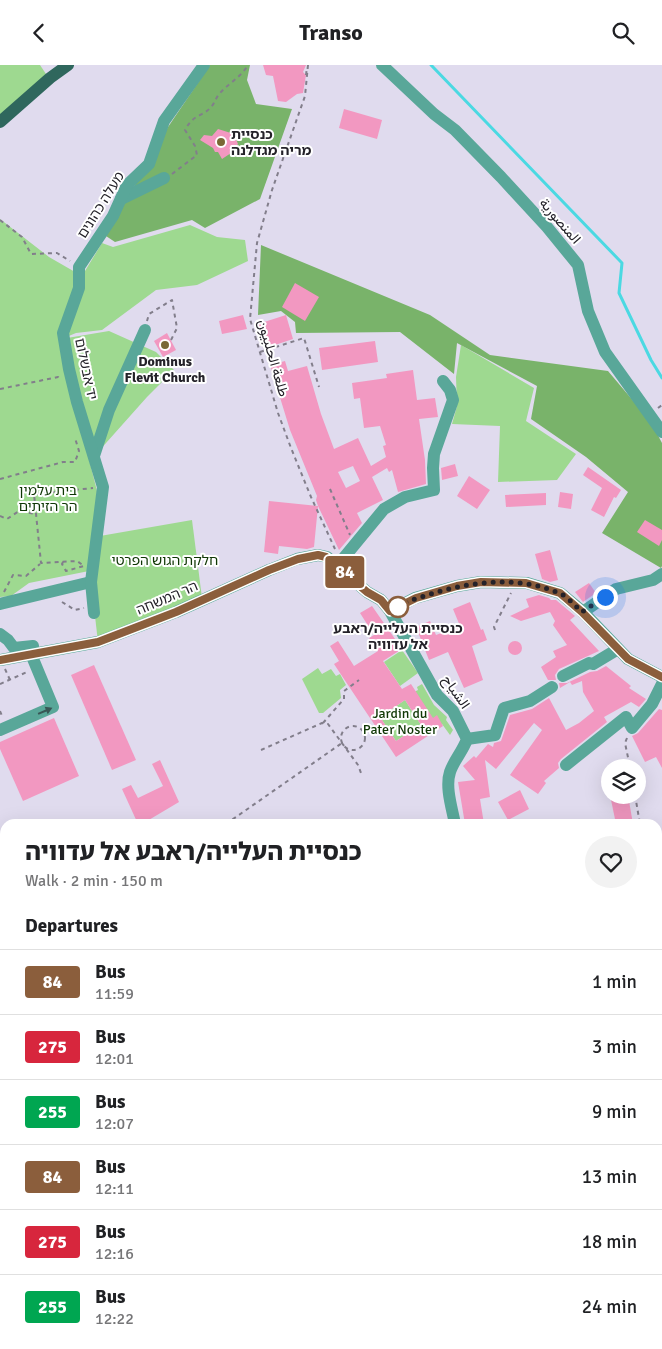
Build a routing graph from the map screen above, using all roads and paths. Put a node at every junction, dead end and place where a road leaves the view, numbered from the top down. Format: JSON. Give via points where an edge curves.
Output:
{"nodes":[{"id":1,"x":68,"y":65,"type":"edge"},
{"id":2,"x":204,"y":65,"type":"edge"},
{"id":3,"x":248,"y":65,"type":"edge"},
{"id":4,"x":307,"y":65,"type":"edge"},
{"id":5,"x":382,"y":65,"type":"edge"},
{"id":6,"x":306,"y":75,"type":"dead end"},
{"id":7,"x":0,"y":122,"type":"edge"},
{"id":8,"x":164,"y":178,"type":"joint"},
{"id":9,"x":121,"y":199,"type":"junction"},
{"id":10,"x":0,"y":221,"type":"edge"},
{"id":11,"x":78,"y":267,"type":"junction"},
{"id":12,"x":145,"y":330,"type":"joint"},
{"id":13,"x":171,"y":341,"type":"dead end"},
{"id":14,"x":260,"y":352,"type":"junction"},
{"id":15,"x":443,"y":381,"type":"dead end"},
{"id":16,"x":61,"y":386,"type":"dead end"},
{"id":17,"x":319,"y":387,"type":"dead end"},
{"id":18,"x":0,"y":389,"type":"edge"},
{"id":19,"x":74,"y":433,"type":"dead end"},
{"id":20,"x":662,"y":433,"type":"edge"},
{"id":21,"x":94,"y":456,"type":"junction"},
{"id":22,"x":0,"y":479,"type":"edge"},
{"id":23,"x":103,"y":487,"type":"junction"},
{"id":24,"x":330,"y":489,"type":"dead end"},
{"id":25,"x":36,"y":514,"type":"junction"},
{"id":26,"x":0,"y":517,"type":"edge"},
{"id":27,"x":355,"y":547,"type":"junction"},
{"id":28,"x":63,"y":562,"type":"junction"},
{"id":29,"x":40,"y":563,"type":"junction"},
{"id":30,"x":339,"y":564,"type":"junction"},
{"id":31,"x":662,"y":574,"type":"edge"},
{"id":32,"x":649,"y":581,"type":"junction"},
{"id":33,"x":92,"y":582,"type":"junction"},
{"id":34,"x":662,"y":583,"type":"edge"},
{"id":35,"x":2,"y":598,"type":"edge"},
{"id":36,"x":506,"y":601,"type":"dead end"},
{"id":37,"x":62,"y":602,"type":"dead end"},
{"id":38,"x":94,"y":610,"type":"joint"},
{"id":39,"x":390,"y":611,"type":"junction"},
{"id":40,"x":582,"y":612,"type":"junction"},
{"id":41,"x":495,"y":630,"type":"dead end"},
{"id":42,"x":0,"y":634,"type":"edge"},
{"id":43,"x":98,"y":642,"type":"junction"},
{"id":44,"x":618,"y":649,"type":"junction"},
{"id":45,"x":31,"y":654,"type":"junction"},
{"id":46,"x":0,"y":660,"type":"edge"},
{"id":47,"x":563,"y":676,"type":"dead end"},
{"id":48,"x":662,"y":677,"type":"edge"},
{"id":49,"x":30,"y":679,"type":"dead end"},
{"id":50,"x":359,"y":680,"type":"dead end"},
{"id":51,"x":0,"y":684,"type":"edge"},
{"id":52,"x":662,"y":684,"type":"edge"},
{"id":53,"x":552,"y":687,"type":"dead end"},
{"id":54,"x":0,"y":711,"type":"edge"},
{"id":55,"x":10,"y":713,"type":"dead end"},
{"id":56,"x":323,"y":723,"type":"junction"},
{"id":57,"x":631,"y":729,"type":"junction"},
{"id":58,"x":0,"y":730,"type":"edge"},
{"id":59,"x":467,"y":739,"type":"junction"},
{"id":60,"x":342,"y":743,"type":"junction"},
{"id":61,"x":262,"y":750,"type":"dead end"},
{"id":62,"x":628,"y":759,"type":"edge"},
{"id":63,"x":566,"y":765,"type":"dead end"},
{"id":64,"x":361,"y":773,"type":"dead end"},
{"id":65,"x":637,"y":804,"type":"edge"},
{"id":66,"x":233,"y":819,"type":"edge"},
{"id":67,"x":454,"y":819,"type":"edge"},
{"id":68,"x":639,"y":819,"type":"edge"}],
"edges":[{"from":1,"to":7,"type":"main road"},
{"from":2,"to":9,"type":"street","name":"מעלה כהונים","via":[[164,121],[148,164],[127,185]]},
{"from":3,"to":8,"type":"path","via":[[219,94],[211,108],[188,124],[184,130],[195,146],[196,155]]},
{"from":4,"to":6,"type":"path"},
{"from":4,"to":14,"type":"path","name":"طلعة الحلبيون","via":[[305,96],[257,243],[250,319]]},
{"from":5,"to":20,"type":"street","name":"المنصورية","via":[[455,130],[547,227],[578,265],[588,311],[606,352]]},
{"from":8,"to":9,"type":"street"},
{"from":9,"to":11,"type":"street","name":"מעלה כהונים"},
{"from":10,"to":11,"type":"path","via":[[22,237],[31,253],[57,253]]},
{"from":11,"to":21,"type":"street","name":"יד אבשלום","via":[[79,288],[63,333],[77,402]]},
{"from":12,"to":13,"type":"path","via":[[149,314],[172,300],[177,328]]},
{"from":12,"to":21,"type":"street","name":"יד אבשלום","via":[[109,410]]},
{"from":14,"to":17,"type":"path","via":[[304,338]]},
{"from":14,"to":30,"type":"path","name":"طلعة الحلبيون","via":[[291,448]]},
{"from":15,"to":27,"type":"street","via":[[453,400],[434,453],[434,490],[405,497],[389,506]]},
{"from":16,"to":18,"type":"path","via":[[58,377]]},
{"from":19,"to":22,"type":"path","via":[[79,451],[75,462],[63,462]]},
{"from":21,"to":23,"type":"street","name":"יד אבשלום"},
{"from":23,"to":25,"type":"path","via":[[34,494]]},
{"from":23,"to":33,"type":"street","name":"יד אבשלום"},
{"from":24,"to":27,"type":"path"},
{"from":25,"to":26,"type":"path","via":[[19,511],[7,519]]},
{"from":25,"to":29,"type":"path"},
{"from":27,"to":30,"type":"street"},
{"from":28,"to":28,"type":"path","via":[[77,561],[84,566],[66,571]]},
{"from":28,"to":29,"type":"path"},
{"from":29,"to":35,"type":"path","via":[[26,576],[13,575]]},
{"from":30,"to":39,"type":"street","name":"הר המשחה"},
{"from":30,"to":43,"type":"street","name":"הר המשחה","via":[[318,555],[298,559]]},
{"from":31,"to":32,"type":"street"},
{"from":32,"to":34,"type":"street"},
{"from":32,"to":40,"type":"street","via":[[616,589]]},
{"from":33,"to":35,"type":"street"},
{"from":33,"to":38,"type":"street","name":"יד אבשלום"},
{"from":36,"to":41,"type":"path"},
{"from":37,"to":38,"type":"path","via":[[75,611]]},
{"from":39,"to":40,"type":"street","via":[[416,598],[481,582],[526,583],[560,593]]},
{"from":39,"to":59,"type":"street","name":"الشياح","via":[[437,695],[453,711]]},
{"from":40,"to":44,"type":"street"},
{"from":42,"to":43,"type":"street","via":[[14,648]]},
{"from":43,"to":45,"type":"street","name":"הר המשחה"},
{"from":44,"to":47,"type":"street"},
{"from":44,"to":48,"type":"street","via":[[628,659]]},
{"from":45,"to":46,"type":"street","name":"הר המשחה"},
{"from":58,"to":45,"type":"street","one_way":true,"via":[[53,707]]},
{"from":49,"to":51,"type":"path","via":[[27,672]]},
{"from":50,"to":56,"type":"path","via":[[344,691],[344,699]]},
{"from":52,"to":57,"type":"street","via":[[652,704]]},
{"from":53,"to":59,"type":"street","via":[[530,701],[504,708],[495,735]]},
{"from":54,"to":55,"type":"path","via":[[2,716]]},
{"from":56,"to":60,"type":"path","via":[[331,726]]},
{"from":56,"to":61,"type":"path"},
{"from":57,"to":62,"type":"path","via":[[625,743]]},
{"from":57,"to":63,"type":"street","via":[[626,717]]},
{"from":59,"to":67,"type":"street","via":[[450,770],[448,781]]},
{"from":60,"to":60,"type":"path","via":[[348,749],[356,750],[365,741],[364,733],[357,727],[350,727],[342,735]]},
{"from":60,"to":64,"type":"path"},
{"from":60,"to":66,"type":"path"},
{"from":65,"to":68,"type":"path"}]}
